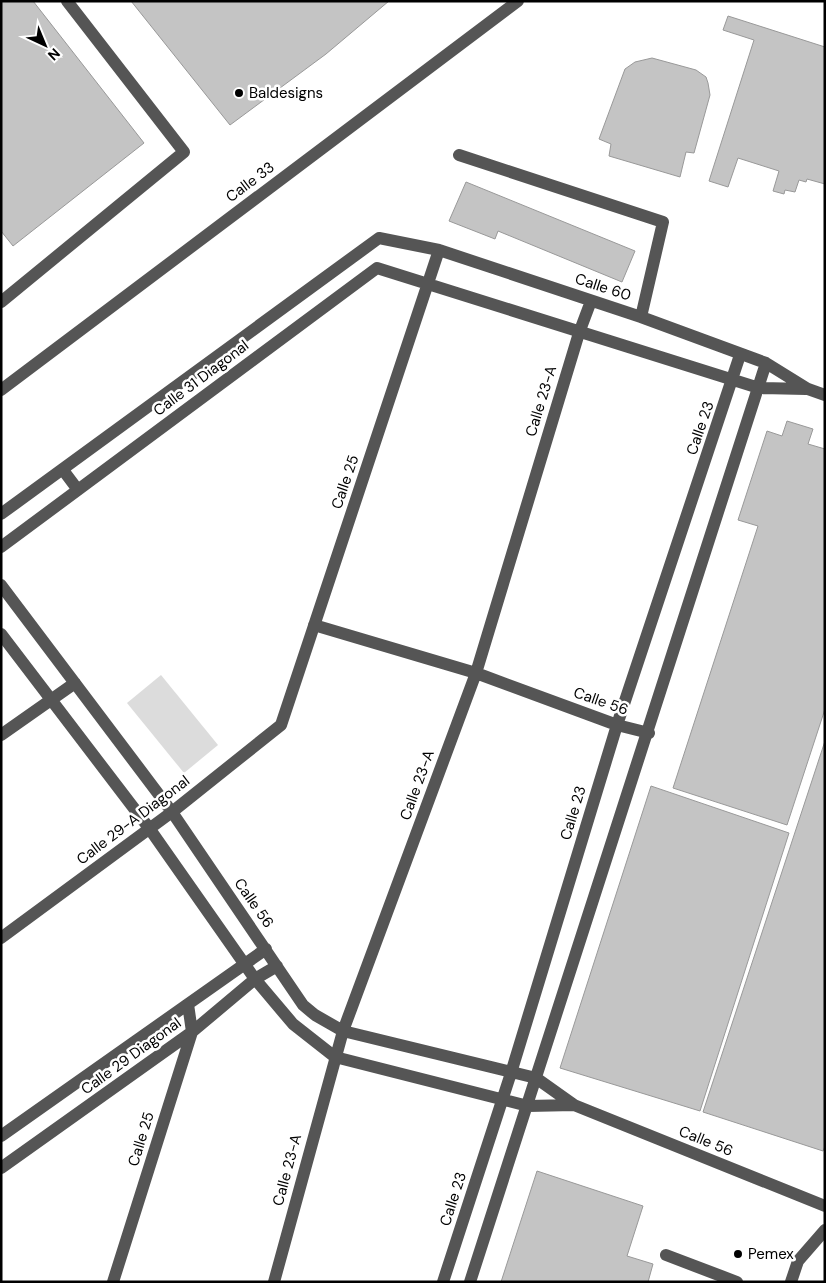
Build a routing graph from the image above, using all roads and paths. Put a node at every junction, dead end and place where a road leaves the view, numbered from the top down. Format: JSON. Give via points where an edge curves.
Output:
{"nodes":[{"id":1,"x":67,"y":1,"type":"edge"},
{"id":2,"x":518,"y":1,"type":"edge"},
{"id":3,"x":459,"y":155,"type":"dead end"},
{"id":4,"x":379,"y":238,"type":"joint"},
{"id":5,"x":439,"y":250,"type":"junction"},
{"id":6,"x":429,"y":284,"type":"junction"},
{"id":7,"x":592,"y":300,"type":"junction"},
{"id":8,"x":1,"y":302,"type":"edge"},
{"id":9,"x":641,"y":317,"type":"junction"},
{"id":10,"x":579,"y":333,"type":"junction"},
{"id":11,"x":740,"y":355,"type":"junction"},
{"id":12,"x":766,"y":363,"type":"junction"},
{"id":13,"x":733,"y":379,"type":"junction"},
{"id":14,"x":759,"y":388,"type":"junction"},
{"id":15,"x":808,"y":389,"type":"junction"},
{"id":16,"x":1,"y":390,"type":"edge"},
{"id":17,"x":825,"y":395,"type":"edge"},
{"id":18,"x":64,"y":470,"type":"junction"},
{"id":19,"x":78,"y":490,"type":"junction"},
{"id":20,"x":3,"y":508,"type":"edge"},
{"id":21,"x":1,"y":547,"type":"edge"},
{"id":22,"x":1,"y":585,"type":"edge"},
{"id":23,"x":314,"y":624,"type":"junction"},
{"id":24,"x":1,"y":634,"type":"edge"},
{"id":25,"x":476,"y":673,"type":"junction"},
{"id":26,"x":75,"y":683,"type":"junction"},
{"id":27,"x":50,"y":699,"type":"junction"},
{"id":28,"x":281,"y":725,"type":"joint"},
{"id":29,"x":617,"y":725,"type":"junction"},
{"id":30,"x":649,"y":733,"type":"junction"},
{"id":31,"x":1,"y":735,"type":"edge"},
{"id":32,"x":172,"y":812,"type":"junction"},
{"id":33,"x":149,"y":828,"type":"junction"},
{"id":34,"x":1,"y":938,"type":"edge"},
{"id":35,"x":266,"y":949,"type":"junction"},
{"id":36,"x":245,"y":964,"type":"junction"},
{"id":37,"x":277,"y":966,"type":"junction"},
{"id":38,"x":255,"y":979,"type":"junction"},
{"id":39,"x":188,"y":1004,"type":"junction"},
{"id":40,"x":343,"y":1031,"type":"junction"},
{"id":41,"x":192,"y":1032,"type":"junction"},
{"id":42,"x":335,"y":1057,"type":"junction"},
{"id":43,"x":511,"y":1073,"type":"junction"},
{"id":44,"x":536,"y":1078,"type":"junction"},
{"id":45,"x":502,"y":1099,"type":"junction"},
{"id":46,"x":574,"y":1105,"type":"junction"},
{"id":47,"x":528,"y":1106,"type":"junction"},
{"id":48,"x":1,"y":1136,"type":"edge"},
{"id":49,"x":1,"y":1168,"type":"edge"},
{"id":50,"x":825,"y":1206,"type":"edge"},
{"id":51,"x":825,"y":1230,"type":"edge"},
{"id":52,"x":666,"y":1255,"type":"dead end"},
{"id":53,"x":113,"y":1282,"type":"edge"},
{"id":54,"x":274,"y":1282,"type":"edge"},
{"id":55,"x":443,"y":1282,"type":"edge"},
{"id":56,"x":470,"y":1282,"type":"edge"},
{"id":57,"x":737,"y":1282,"type":"edge"},
{"id":58,"x":791,"y":1282,"type":"edge"}],
"edges":[{"from":1,"to":8,"type":"street","via":[[184,152]]},
{"from":2,"to":16,"type":"street","name":"Calle 33"},
{"from":3,"to":9,"type":"street","via":[[663,222]]},
{"from":4,"to":5,"type":"street","name":"Calle 60"},
{"from":4,"to":18,"type":"street","name":"Calle 31 Diagonal"},
{"from":5,"to":6,"type":"street","name":"Calle 25"},
{"from":5,"to":7,"type":"street","name":"Calle 60"},
{"from":6,"to":10,"type":"street","name":"Calle 60"},
{"from":6,"to":19,"type":"street","name":"Calle 31 Diagonal","via":[[377,268]]},
{"from":6,"to":23,"type":"street","name":"Calle 25"},
{"from":7,"to":9,"type":"street","name":"Calle 60"},
{"from":7,"to":10,"type":"street","name":"Calle 23-A"},
{"from":9,"to":11,"type":"street","name":"Calle 60"},
{"from":10,"to":13,"type":"street","name":"Calle 60"},
{"from":10,"to":25,"type":"street","name":"Calle 23-A"},
{"from":11,"to":12,"type":"street","name":"Calle 60"},
{"from":11,"to":13,"type":"street","name":"Calle 23"},
{"from":12,"to":14,"type":"street"},
{"from":12,"to":15,"type":"street","name":"Calle 60"},
{"from":13,"to":14,"type":"street","name":"Calle 60"},
{"from":13,"to":29,"type":"street","name":"Calle 23"},
{"from":14,"to":15,"type":"street","name":"Calle 60"},
{"from":14,"to":30,"type":"street"},
{"from":15,"to":17,"type":"street","name":"Calle 60"},
{"from":18,"to":19,"type":"street"},
{"from":18,"to":20,"type":"street","name":"Calle 31 Diagonal"},
{"from":19,"to":21,"type":"street","name":"Calle 31 Diagonal"},
{"from":22,"to":26,"type":"street","name":"Calle 56"},
{"from":23,"to":25,"type":"street","name":"Calle 56"},
{"from":23,"to":28,"type":"street","name":"Calle 25"},
{"from":24,"to":27,"type":"street","name":"Calle 56"},
{"from":25,"to":29,"type":"street","name":"Calle 56"},
{"from":25,"to":40,"type":"street","name":"Calle 23-A"},
{"from":26,"to":27,"type":"street"},
{"from":26,"to":32,"type":"street","name":"Calle 56"},
{"from":27,"to":31,"type":"street"},
{"from":27,"to":33,"type":"street","name":"Calle 56"},
{"from":28,"to":32,"type":"street","name":"Calle 29-A Diagonal"},
{"from":29,"to":30,"type":"street","name":"Calle 56"},
{"from":29,"to":43,"type":"street","name":"Calle 23"},
{"from":30,"to":44,"type":"street"},
{"from":32,"to":33,"type":"street","name":"Calle 29-A Diagonal"},
{"from":32,"to":35,"type":"street","name":"Calle 56"},
{"from":33,"to":34,"type":"street","name":"Calle 29-A Diagonal"},
{"from":33,"to":36,"type":"street","name":"Calle 56"},
{"from":35,"to":36,"type":"street","name":"Calle 29 Diagonal"},
{"from":35,"to":37,"type":"street","name":"Calle 56"},
{"from":36,"to":38,"type":"street","name":"Calle 56"},
{"from":36,"to":39,"type":"street","name":"Calle 29 Diagonal"},
{"from":37,"to":38,"type":"street","name":"Calle 29 Diagonal"},
{"from":37,"to":40,"type":"street","name":"Calle 56","via":[[303,1006]]},
{"from":38,"to":41,"type":"street","name":"Calle 29 Diagonal"},
{"from":38,"to":42,"type":"street","name":"Calle 56","via":[[293,1024]]},
{"from":39,"to":41,"type":"street","name":"Calle 25"},
{"from":39,"to":48,"type":"street","name":"Calle 29 Diagonal"},
{"from":40,"to":42,"type":"street","name":"Calle 23-A"},
{"from":40,"to":43,"type":"street","name":"Calle 56"},
{"from":41,"to":49,"type":"street","name":"Calle 29 Diagonal"},
{"from":41,"to":53,"type":"street","name":"Calle 25"},
{"from":42,"to":45,"type":"street","name":"Calle 56"},
{"from":42,"to":54,"type":"street","name":"Calle 23-A"},
{"from":43,"to":44,"type":"street","name":"Calle 56"},
{"from":43,"to":45,"type":"street","name":"Calle 23"},
{"from":44,"to":46,"type":"street","name":"Calle 56"},
{"from":44,"to":47,"type":"street"},
{"from":45,"to":47,"type":"street","name":"Calle 56"},
{"from":45,"to":55,"type":"street","name":"Calle 23"},
{"from":46,"to":47,"type":"street","name":"Calle 56"},
{"from":46,"to":50,"type":"street","name":"Calle 56"},
{"from":47,"to":56,"type":"street"},
{"from":51,"to":58,"type":"street","via":[[798,1261]]},
{"from":52,"to":57,"type":"street"}]}
